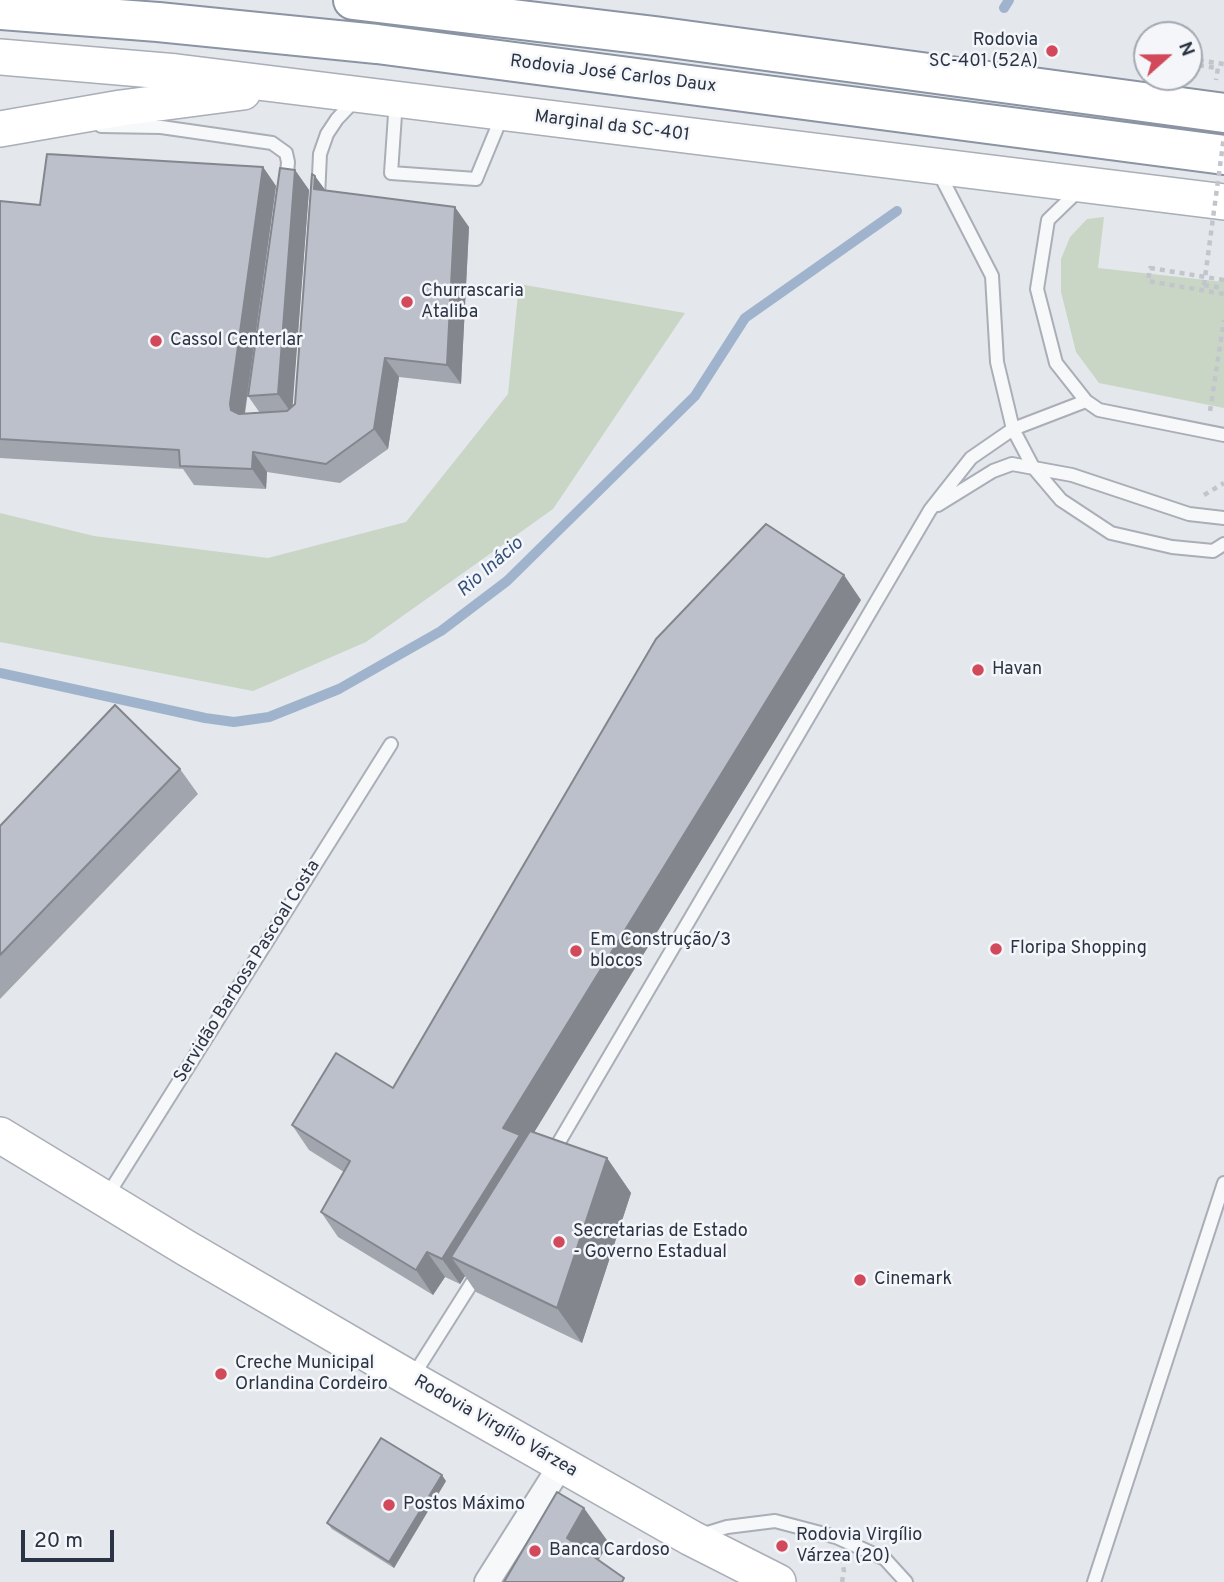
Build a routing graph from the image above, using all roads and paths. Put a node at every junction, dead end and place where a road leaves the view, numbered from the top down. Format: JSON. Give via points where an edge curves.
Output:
{"nodes":[{"id":1,"x":353,"y":0,"type":"edge"},
{"id":2,"x":0,"y":10,"type":"edge"},
{"id":3,"x":0,"y":57,"type":"edge"},
{"id":4,"x":1203,"y":61,"type":"edge"},
{"id":5,"x":1224,"y":64,"type":"edge"},
{"id":6,"x":288,"y":86,"type":"junction"},
{"id":7,"x":360,"y":96,"type":"junction"},
{"id":8,"x":396,"y":100,"type":"junction"},
{"id":9,"x":503,"y":113,"type":"junction"},
{"id":10,"x":1224,"y":113,"type":"edge"},
{"id":11,"x":8,"y":127,"type":"edge"},
{"id":12,"x":1224,"y":136,"type":"edge"},
{"id":13,"x":1224,"y":155,"type":"edge"},
{"id":14,"x":935,"y":165,"type":"junction"},
{"id":15,"x":1084,"y":185,"type":"junction"},
{"id":16,"x":284,"y":200,"type":"edge"},
{"id":17,"x":1224,"y":202,"type":"edge"},
{"id":18,"x":317,"y":205,"type":"edge"},
{"id":19,"x":1224,"y":280,"type":"edge"},
{"id":20,"x":1224,"y":288,"type":"edge"},
{"id":21,"x":1224,"y":294,"type":"edge"},
{"id":22,"x":1224,"y":320,"type":"edge"},
{"id":23,"x":1086,"y":401,"type":"junction"},
{"id":24,"x":1013,"y":429,"type":"junction"},
{"id":25,"x":1206,"y":433,"type":"junction"},
{"id":26,"x":1224,"y":435,"type":"edge"},
{"id":27,"x":1033,"y":467,"type":"junction"},
{"id":28,"x":930,"y":510,"type":"junction"},
{"id":29,"x":1224,"y":518,"type":"edge"},
{"id":30,"x":1224,"y":544,"type":"edge"},
{"id":31,"x":391,"y":744,"type":"dead end"},
{"id":32,"x":0,"y":1135,"type":"edge"},
{"id":33,"x":541,"y":1171,"type":"edge"},
{"id":34,"x":1224,"y":1183,"type":"edge"},
{"id":35,"x":105,"y":1199,"type":"junction"},
{"id":36,"x":490,"y":1253,"type":"edge"},
{"id":37,"x":411,"y":1379,"type":"junction"},
{"id":38,"x":561,"y":1465,"type":"junction"},
{"id":39,"x":691,"y":1538,"type":"junction"},
{"id":40,"x":844,"y":1572,"type":"dead end"},
{"id":41,"x":487,"y":1582,"type":"edge"},
{"id":42,"x":778,"y":1582,"type":"edge"},
{"id":43,"x":842,"y":1582,"type":"edge"},
{"id":44,"x":906,"y":1582,"type":"edge"},
{"id":45,"x":1094,"y":1582,"type":"edge"}],
"edges":[{"from":1,"to":10,"type":"highway"},
{"from":2,"to":13,"type":"highway","name":"Rodovia José Carlos Daux","via":[[377,44]]},
{"from":3,"to":6,"type":"main road","name":"Marginal da SC-401"},
{"from":4,"to":5,"type":"path"},
{"from":6,"to":7,"type":"main road","name":"Marginal da SC-401"},
{"from":6,"to":11,"type":"main road"},
{"from":7,"to":8,"type":"main road","name":"Marginal da SC-401"},
{"from":7,"to":18,"type":"lane","via":[[327,134],[320,154]]},
{"from":8,"to":9,"type":"main road","name":"Marginal da SC-401"},
{"from":8,"to":9,"type":"lane","via":[[391,173],[476,179]]},
{"from":9,"to":14,"type":"main road","name":"Marginal da SC-401"},
{"from":11,"to":16,"type":"lane","via":[[160,127],[272,143],[286,153],[288,162]]},
{"from":12,"to":20,"type":"path","bridge":true,"via":[[1204,285]]},
{"from":14,"to":15,"type":"main road","name":"Marginal da SC-401"},
{"from":14,"to":24,"type":"lane","via":[[992,276],[997,362]]},
{"from":15,"to":17,"type":"main road","name":"Marginal da SC-401"},
{"from":15,"to":23,"type":"lane","via":[[1048,220],[1037,289],[1056,363]]},
{"from":19,"to":21,"type":"path","via":[[1150,268],[1147,281]]},
{"from":22,"to":25,"type":"path"},
{"from":23,"to":24,"type":"lane"},
{"from":23,"to":25,"type":"lane","via":[[1099,410]]},
{"from":24,"to":27,"type":"lane"},
{"from":24,"to":28,"type":"lane","via":[[971,458]]},
{"from":25,"to":26,"type":"lane"},
{"from":27,"to":28,"type":"lane","via":[[1012,464],[993,471]]},
{"from":27,"to":29,"type":"lane","via":[[1072,475],[1189,514]]},
{"from":27,"to":30,"type":"lane","via":[[1061,500],[1111,533],[1213,551]]},
{"from":28,"to":33,"type":"lane"},
{"from":31,"to":35,"type":"lane","name":"Servidão Barbosa Pascoal Costa"},
{"from":32,"to":35,"type":"main road","name":"Rodovia Virgílio Várzea"},
{"from":34,"to":45,"type":"lane"},
{"from":35,"to":37,"type":"main road","name":"Rodovia Virgílio Várzea"},
{"from":36,"to":37,"type":"lane"},
{"from":37,"to":38,"type":"main road","name":"Rodovia Virgílio Várzea"},
{"from":38,"to":39,"type":"main road","name":"Rodovia Virgílio Várzea"},
{"from":38,"to":41,"type":"street"},
{"from":39,"to":42,"type":"main road","name":"Rodovia Virgílio Várzea"},
{"from":39,"to":44,"type":"lane","via":[[727,1527],[775,1521],[836,1537],[885,1559]]},
{"from":40,"to":43,"type":"path"}]}
